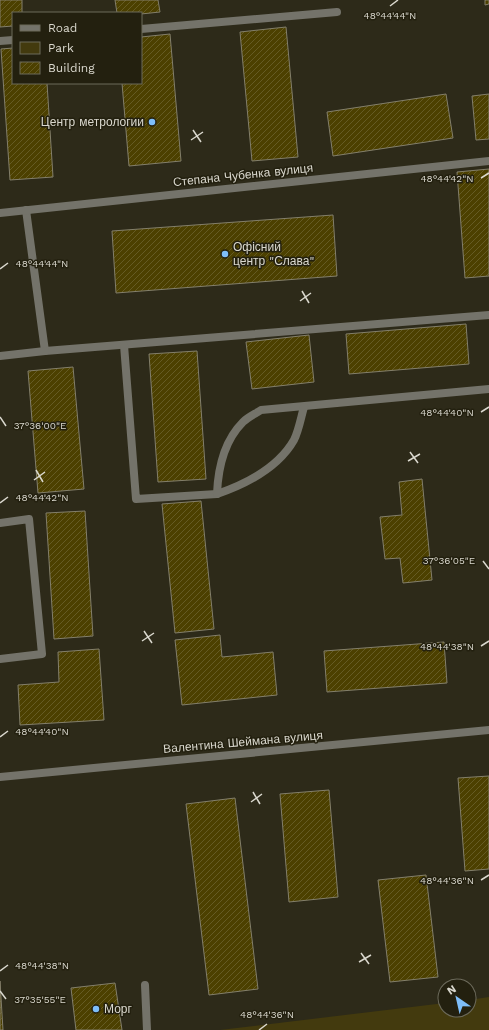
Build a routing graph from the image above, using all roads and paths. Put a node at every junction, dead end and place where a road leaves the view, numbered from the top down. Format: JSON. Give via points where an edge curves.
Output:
{"nodes":[{"id":1,"x":337,"y":12,"type":"dead end"},
{"id":2,"x":142,"y":29,"type":"edge"},
{"id":3,"x":12,"y":40,"type":"edge"},
{"id":4,"x":0,"y":42,"type":"edge"},
{"id":5,"x":489,"y":161,"type":"edge"},
{"id":6,"x":26,"y":210,"type":"junction"},
{"id":7,"x":0,"y":213,"type":"edge"},
{"id":8,"x":489,"y":315,"type":"edge"},
{"id":9,"x":124,"y":345,"type":"junction"},
{"id":10,"x":45,"y":351,"type":"junction"},
{"id":11,"x":0,"y":356,"type":"edge"},
{"id":12,"x":489,"y":389,"type":"edge"},
{"id":13,"x":304,"y":407,"type":"junction"},
{"id":14,"x":216,"y":494,"type":"junction"},
{"id":15,"x":0,"y":523,"type":"edge"},
{"id":16,"x":0,"y":659,"type":"edge"},
{"id":17,"x":489,"y":730,"type":"edge"},
{"id":18,"x":0,"y":777,"type":"edge"},
{"id":19,"x":145,"y":985,"type":"dead end"},
{"id":20,"x":147,"y":1030,"type":"edge"}],
"edges":[{"from":1,"to":2,"type":"street"},
{"from":3,"to":4,"type":"street"},
{"from":5,"to":6,"type":"street","name":"Степана Чубенка вулиця"},
{"from":6,"to":7,"type":"street","name":"Степана Чубенка вулиця"},
{"from":6,"to":10,"type":"street"},
{"from":8,"to":9,"type":"street"},
{"from":9,"to":10,"type":"street"},
{"from":9,"to":14,"type":"street","via":[[136,499]]},
{"from":10,"to":11,"type":"street"},
{"from":12,"to":13,"type":"street"},
{"from":13,"to":14,"type":"street","via":[[294,439],[282,456],[259,475]]},
{"from":13,"to":14,"type":"street","via":[[261,410],[243,422],[228,442]]},
{"from":15,"to":16,"type":"street","via":[[29,519],[42,654]]},
{"from":17,"to":18,"type":"street","name":"Валентина Шеймана вулиця"},
{"from":19,"to":20,"type":"street"}]}
